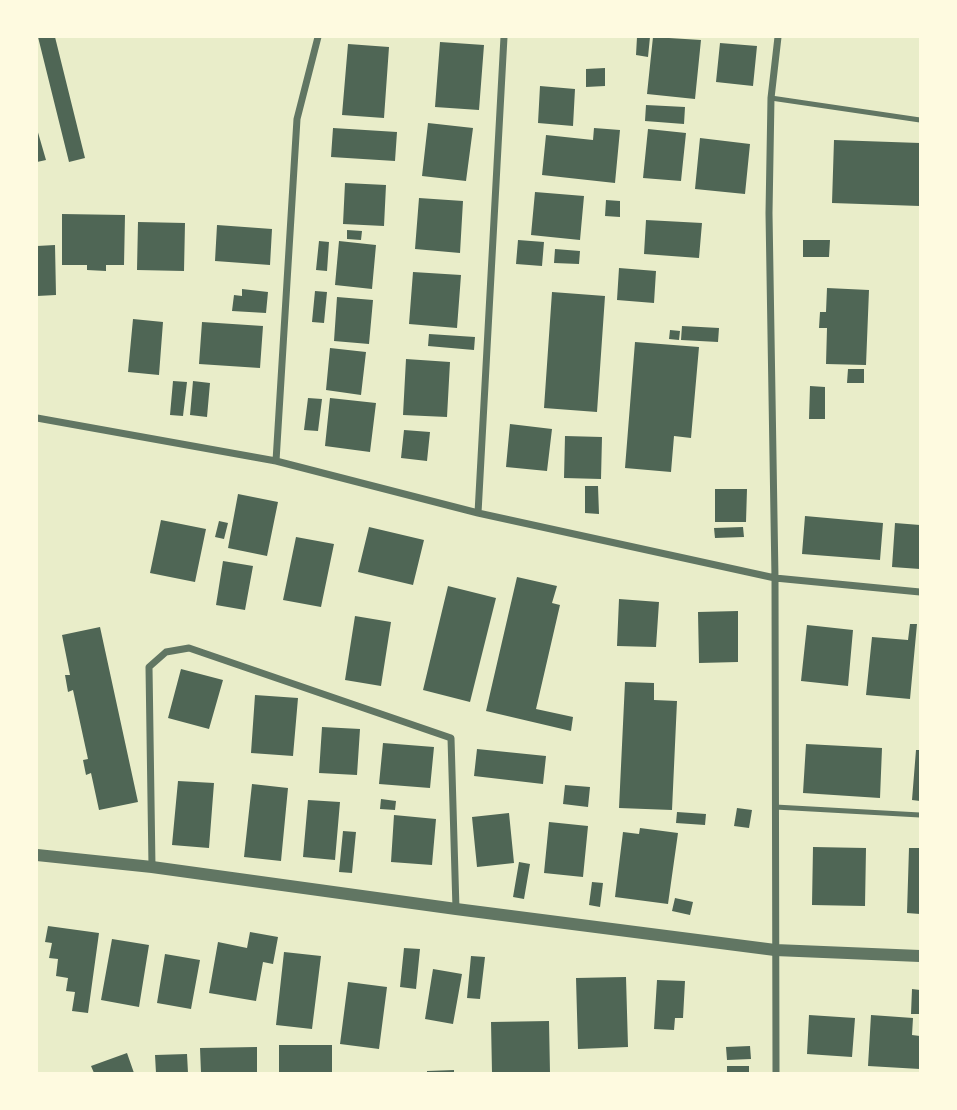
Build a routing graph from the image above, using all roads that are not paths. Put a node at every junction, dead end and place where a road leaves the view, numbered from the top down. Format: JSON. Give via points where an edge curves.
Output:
{"nodes":[{"id":1,"x":318,"y":37,"type":"edge"},
{"id":2,"x":504,"y":37,"type":"edge"},
{"id":3,"x":778,"y":37,"type":"edge"},
{"id":4,"x":771,"y":97,"type":"junction"},
{"id":5,"x":920,"y":120,"type":"edge"},
{"id":6,"x":37,"y":418,"type":"edge"},
{"id":7,"x":276,"y":461,"type":"junction"},
{"id":8,"x":478,"y":513,"type":"junction"},
{"id":9,"x":775,"y":578,"type":"junction"},
{"id":10,"x":920,"y":592,"type":"edge"},
{"id":11,"x":775,"y":807,"type":"junction"},
{"id":12,"x":920,"y":815,"type":"edge"},
{"id":13,"x":37,"y":855,"type":"edge"},
{"id":14,"x":152,"y":867,"type":"junction"},
{"id":15,"x":456,"y":909,"type":"junction"},
{"id":16,"x":775,"y":950,"type":"junction"},
{"id":17,"x":920,"y":956,"type":"edge"},
{"id":18,"x":776,"y":1073,"type":"edge"}],
"edges":[{"from":1,"to":7,"type":"street","via":[[297,118]]},
{"from":2,"to":8,"type":"street"},
{"from":3,"to":4,"type":"street"},
{"from":4,"to":5,"type":"lane"},
{"from":4,"to":9,"type":"street"},
{"from":6,"to":7,"type":"street"},
{"from":7,"to":8,"type":"street"},
{"from":8,"to":9,"type":"street"},
{"from":9,"to":10,"type":"street"},
{"from":9,"to":11,"type":"street"},
{"from":11,"to":12,"type":"lane"},
{"from":11,"to":16,"type":"street"},
{"from":13,"to":14,"type":"street"},
{"from":14,"to":15,"type":"street"},
{"from":14,"to":15,"type":"street","via":[[149,667],[166,652],[189,648],[451,738]]},
{"from":15,"to":16,"type":"street"},
{"from":16,"to":17,"type":"street"},
{"from":16,"to":18,"type":"street"}]}
